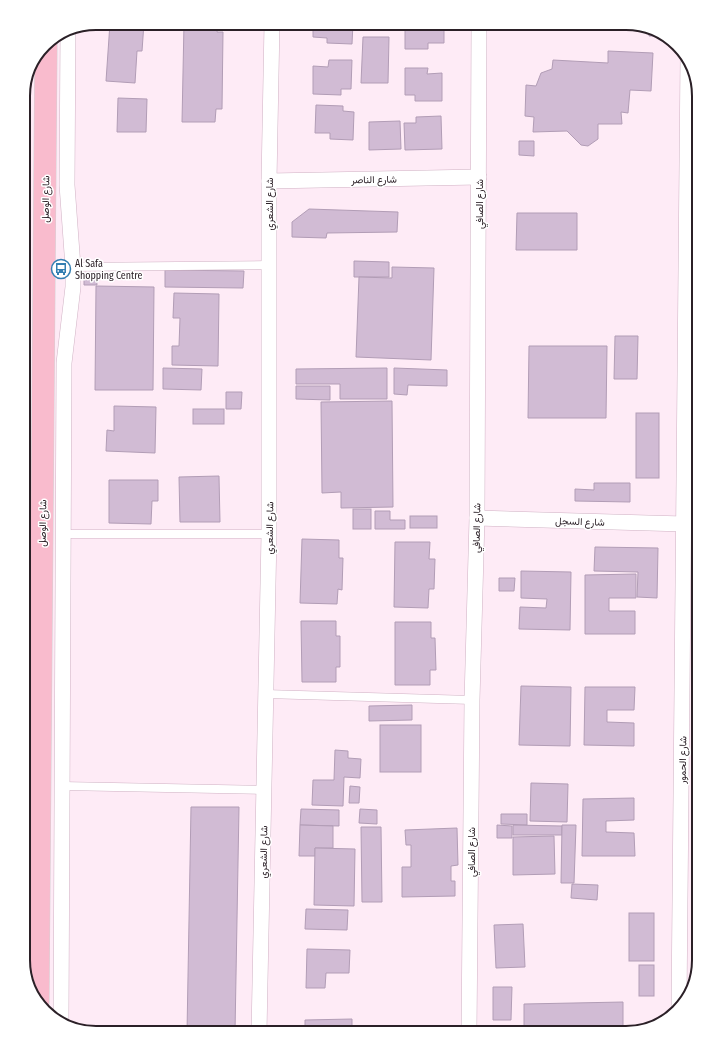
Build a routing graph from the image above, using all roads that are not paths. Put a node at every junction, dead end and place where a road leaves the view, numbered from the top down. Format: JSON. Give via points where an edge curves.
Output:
{"nodes":[{"id":1,"x":272,"y":30,"type":"edge"},
{"id":2,"x":479,"y":30,"type":"edge"},
{"id":3,"x":68,"y":37,"type":"edge"},
{"id":4,"x":46,"y":53,"type":"edge"},
{"id":5,"x":688,"y":73,"type":"edge"},
{"id":6,"x":479,"y":177,"type":"junction"},
{"id":7,"x":269,"y":181,"type":"junction"},
{"id":8,"x":269,"y":265,"type":"junction"},
{"id":9,"x":73,"y":267,"type":"junction"},
{"id":10,"x":477,"y":518,"type":"junction"},
{"id":11,"x":684,"y":524,"type":"junction"},
{"id":12,"x":64,"y":534,"type":"junction"},
{"id":13,"x":269,"y":534,"type":"junction"},
{"id":14,"x":265,"y":694,"type":"junction"},
{"id":15,"x":472,"y":700,"type":"junction"},
{"id":16,"x":62,"y":786,"type":"junction"},
{"id":17,"x":264,"y":790,"type":"junction"},
{"id":18,"x":35,"y":985,"type":"edge"},
{"id":19,"x":679,"y":998,"type":"edge"},
{"id":20,"x":61,"y":1016,"type":"edge"},
{"id":21,"x":259,"y":1026,"type":"edge"},
{"id":22,"x":469,"y":1026,"type":"edge"}],
"edges":[{"from":1,"to":7,"type":"street","name":"شارع الشعري"},
{"from":2,"to":6,"type":"street","name":"شارع الصافي"},
{"from":3,"to":9,"type":"street","via":[[67,185]]},
{"from":4,"to":18,"type":"main road","name":"شارع الوصل"},
{"from":5,"to":11,"type":"street","name":"شارع الحمور"},
{"from":6,"to":7,"type":"street","name":"شارع الناصر"},
{"from":6,"to":10,"type":"street","name":"شارع الصافي"},
{"from":7,"to":8,"type":"street","name":"شارع الشعري"},
{"from":8,"to":9,"type":"lane"},
{"from":8,"to":13,"type":"street","name":"شارع الشعري"},
{"from":9,"to":12,"type":"street","via":[[64,363]]},
{"from":10,"to":11,"type":"street","name":"شارع السجل"},
{"from":10,"to":15,"type":"street","name":"شارع الصافي"},
{"from":11,"to":19,"type":"street","name":"شارع الحمور"},
{"from":12,"to":13,"type":"lane"},
{"from":12,"to":16,"type":"street"},
{"from":13,"to":14,"type":"street","name":"شارع الشعري"},
{"from":14,"to":15,"type":"lane"},
{"from":14,"to":17,"type":"street","name":"شارع الشعري"},
{"from":15,"to":22,"type":"street","name":"شارع الصافي"},
{"from":16,"to":17,"type":"lane"},
{"from":16,"to":20,"type":"street"},
{"from":17,"to":21,"type":"street","name":"شارع الشعري"}]}
